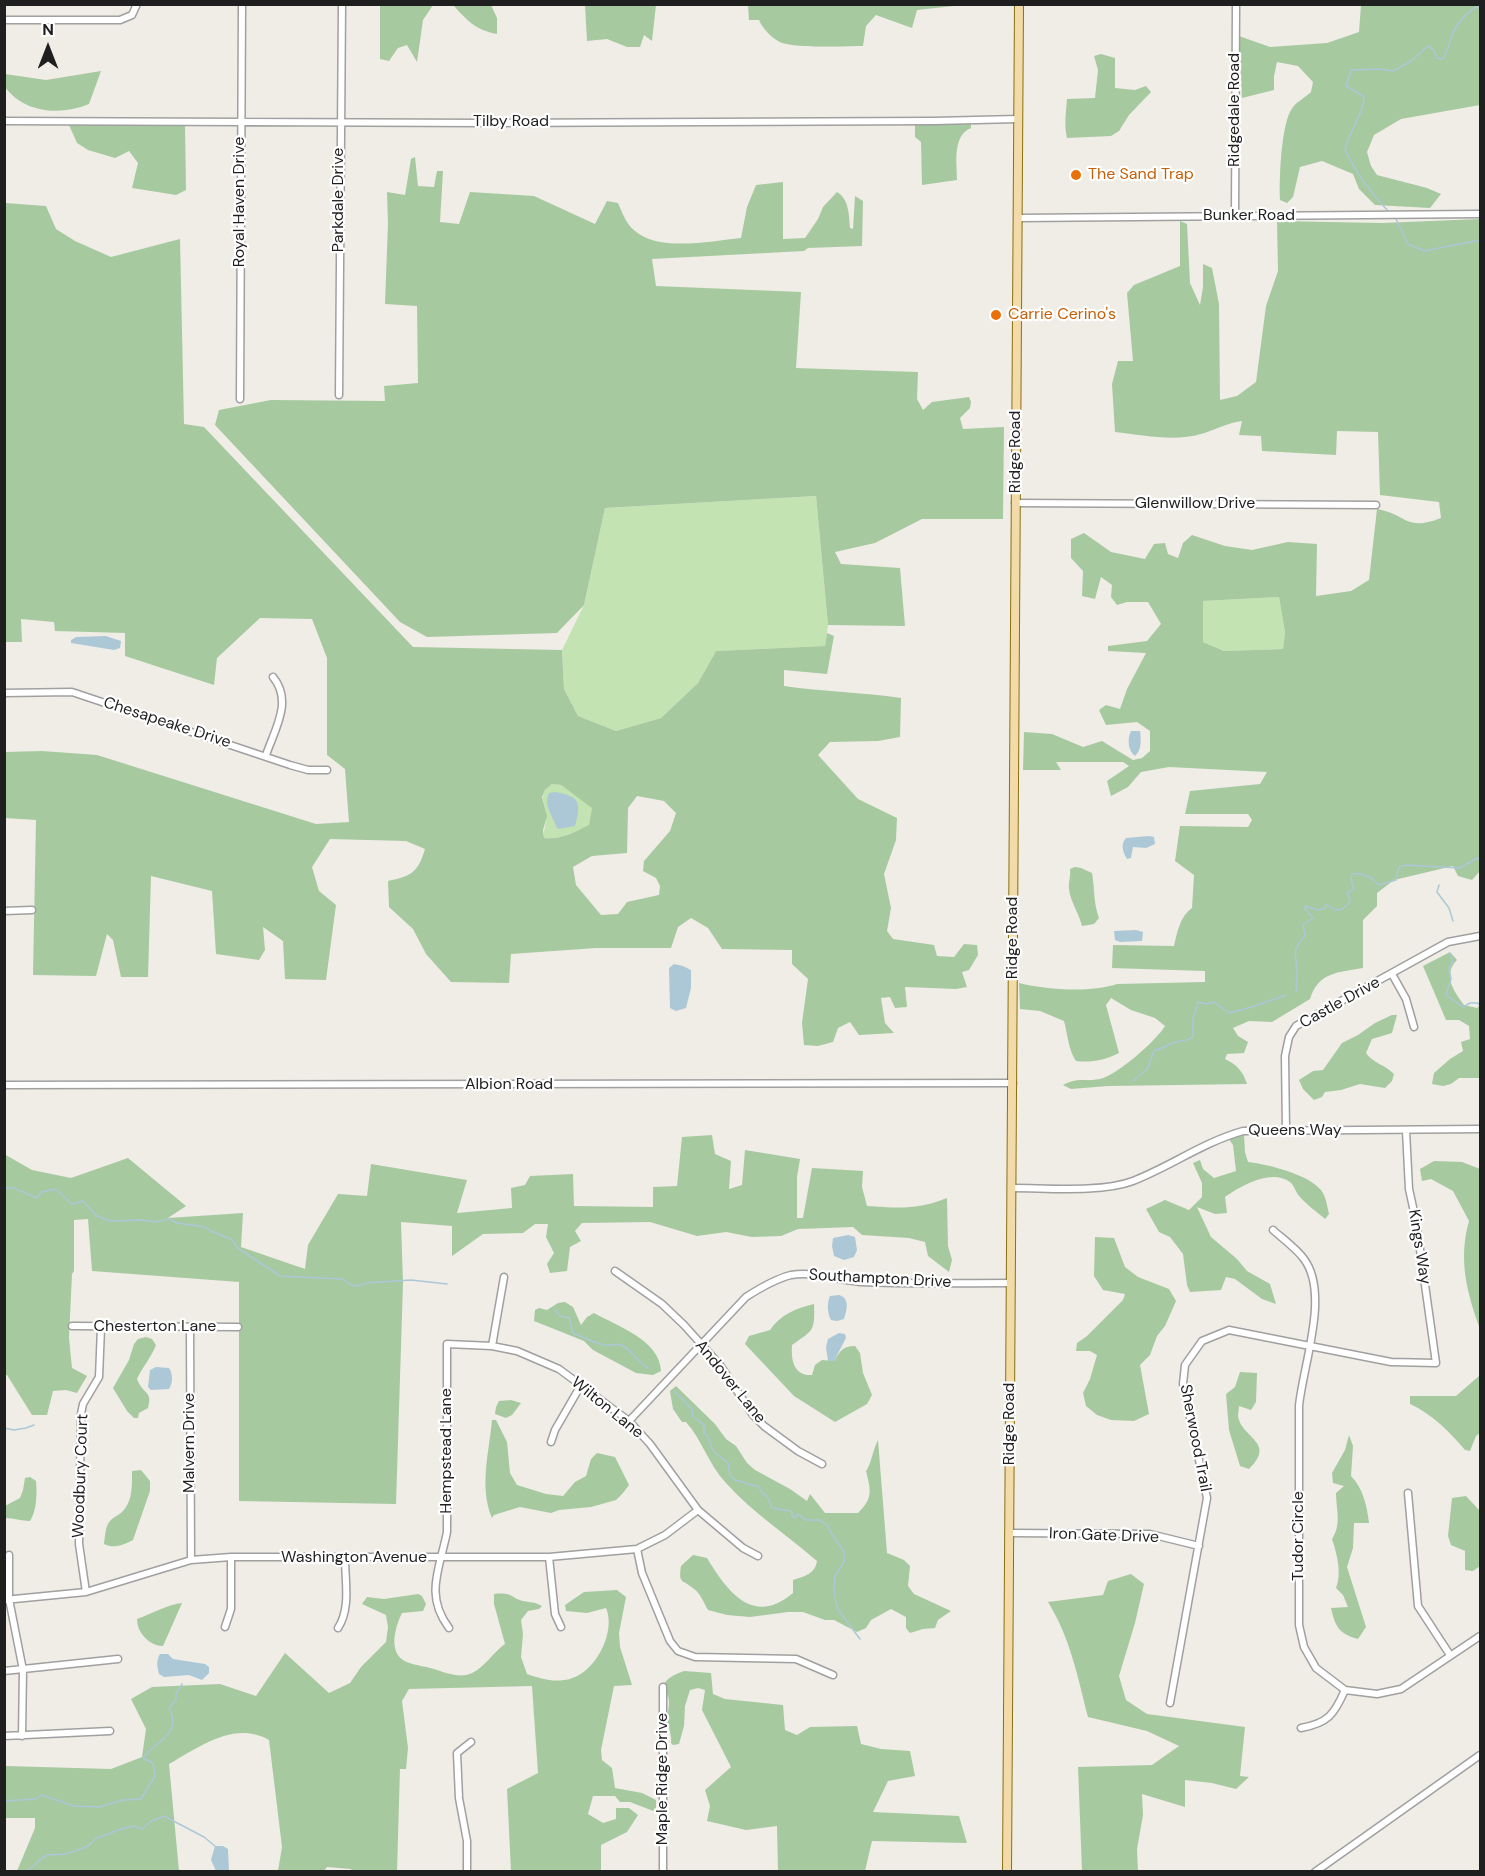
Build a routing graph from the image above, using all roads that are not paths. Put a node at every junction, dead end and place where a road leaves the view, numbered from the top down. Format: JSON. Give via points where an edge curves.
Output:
{"nodes":[{"id":1,"x":137,"y":4,"type":"edge"},
{"id":2,"x":242,"y":4,"type":"edge"},
{"id":3,"x":342,"y":4,"type":"edge"},
{"id":4,"x":1019,"y":4,"type":"edge"},
{"id":5,"x":1236,"y":4,"type":"edge"},
{"id":6,"x":4,"y":20,"type":"edge"},
{"id":7,"x":1018,"y":119,"type":"junction"},
{"id":8,"x":4,"y":121,"type":"edge"},
{"id":9,"x":240,"y":123,"type":"junction"},
{"id":10,"x":339,"y":123,"type":"junction"},
{"id":11,"x":1480,"y":214,"type":"edge"},
{"id":12,"x":1234,"y":216,"type":"junction"},
{"id":13,"x":1018,"y":218,"type":"junction"},
{"id":14,"x":339,"y":395,"type":"dead end"},
{"id":15,"x":240,"y":399,"type":"dead end"},
{"id":16,"x":1015,"y":503,"type":"junction"},
{"id":17,"x":1376,"y":505,"type":"dead end"},
{"id":18,"x":273,"y":677,"type":"dead end"},
{"id":19,"x":4,"y":693,"type":"edge"},
{"id":20,"x":266,"y":755,"type":"junction"},
{"id":21,"x":327,"y":770,"type":"dead end"},
{"id":22,"x":4,"y":910,"type":"edge"},
{"id":23,"x":32,"y":910,"type":"dead end"},
{"id":24,"x":1480,"y":936,"type":"edge"},
{"id":25,"x":1392,"y":974,"type":"junction"},
{"id":26,"x":1414,"y":1027,"type":"dead end"},
{"id":27,"x":1013,"y":1083,"type":"junction"},
{"id":28,"x":4,"y":1085,"type":"edge"},
{"id":29,"x":1480,"y":1129,"type":"edge"},
{"id":30,"x":1286,"y":1131,"type":"junction"},
{"id":31,"x":1406,"y":1131,"type":"junction"},
{"id":32,"x":1013,"y":1188,"type":"junction"},
{"id":33,"x":1273,"y":1230,"type":"dead end"},
{"id":34,"x":615,"y":1271,"type":"dead end"},
{"id":35,"x":504,"y":1277,"type":"dead end"},
{"id":36,"x":1011,"y":1284,"type":"junction"},
{"id":37,"x":72,"y":1326,"type":"dead end"},
{"id":38,"x":190,"y":1327,"type":"junction"},
{"id":39,"x":238,"y":1327,"type":"dead end"},
{"id":40,"x":101,"y":1328,"type":"junction"},
{"id":41,"x":447,"y":1344,"type":"joint"},
{"id":42,"x":700,"y":1344,"type":"junction"},
{"id":43,"x":492,"y":1346,"type":"junction"},
{"id":44,"x":1309,"y":1347,"type":"junction"},
{"id":45,"x":1436,"y":1363,"type":"joint"},
{"id":46,"x":581,"y":1385,"type":"junction"},
{"id":47,"x":629,"y":1421,"type":"junction"},
{"id":48,"x":551,"y":1442,"type":"dead end"},
{"id":49,"x":822,"y":1464,"type":"dead end"},
{"id":50,"x":1408,"y":1493,"type":"dead end"},
{"id":51,"x":698,"y":1510,"type":"junction"},
{"id":52,"x":1009,"y":1533,"type":"junction"},
{"id":53,"x":1199,"y":1545,"type":"junction"},
{"id":54,"x":637,"y":1549,"type":"junction"},
{"id":55,"x":9,"y":1555,"type":"dead end"},
{"id":56,"x":231,"y":1557,"type":"junction"},
{"id":57,"x":549,"y":1557,"type":"junction"},
{"id":58,"x":758,"y":1557,"type":"dead end"},
{"id":59,"x":345,"y":1558,"type":"junction"},
{"id":60,"x":442,"y":1558,"type":"junction"},
{"id":61,"x":190,"y":1560,"type":"junction"},
{"id":62,"x":86,"y":1592,"type":"junction"},
{"id":63,"x":7,"y":1599,"type":"edge"},
{"id":64,"x":225,"y":1627,"type":"dead end"},
{"id":65,"x":561,"y":1627,"type":"dead end"},
{"id":66,"x":338,"y":1628,"type":"dead end"},
{"id":67,"x":449,"y":1628,"type":"dead end"},
{"id":68,"x":1480,"y":1636,"type":"edge"},
{"id":69,"x":1450,"y":1655,"type":"junction"},
{"id":70,"x":118,"y":1659,"type":"dead end"},
{"id":71,"x":23,"y":1670,"type":"junction"},
{"id":72,"x":4,"y":1671,"type":"edge"},
{"id":73,"x":833,"y":1676,"type":"dead end"},
{"id":74,"x":663,"y":1688,"type":"dead end"},
{"id":75,"x":1345,"y":1690,"type":"junction"},
{"id":76,"x":1170,"y":1703,"type":"dead end"},
{"id":77,"x":1300,"y":1728,"type":"dead end"},
{"id":78,"x":110,"y":1731,"type":"dead end"},
{"id":79,"x":4,"y":1736,"type":"edge"},
{"id":80,"x":22,"y":1736,"type":"junction"},
{"id":81,"x":471,"y":1742,"type":"dead end"},
{"id":82,"x":1480,"y":1755,"type":"edge"},
{"id":83,"x":467,"y":1872,"type":"edge"},
{"id":84,"x":663,"y":1872,"type":"edge"},
{"id":85,"x":1007,"y":1872,"type":"edge"},
{"id":86,"x":1315,"y":1872,"type":"edge"}],
"edges":[{"from":1,"to":6,"type":"street","via":[[132,15],[120,20]]},
{"from":2,"to":9,"type":"street","name":"Royal Haven Drive"},
{"from":3,"to":10,"type":"street","name":"Parkdale Drive"},
{"from":4,"to":7,"type":"main road","name":"Ridge Road"},
{"from":5,"to":12,"type":"street","name":"Ridgedale Road"},
{"from":7,"to":10,"type":"street","name":"Tilby Road"},
{"from":7,"to":13,"type":"main road","name":"Ridge Road"},
{"from":8,"to":9,"type":"street","name":"Tilby Road"},
{"from":9,"to":10,"type":"street","name":"Tilby Road"},
{"from":9,"to":15,"type":"street","name":"Royal Haven Drive"},
{"from":10,"to":14,"type":"street","name":"Parkdale Drive"},
{"from":11,"to":12,"type":"street","name":"Bunker Road"},
{"from":12,"to":13,"type":"street","name":"Bunker Road"},
{"from":13,"to":16,"type":"main road","name":"Ridge Road"},
{"from":16,"to":17,"type":"street","name":"Glenwillow Drive"},
{"from":16,"to":27,"type":"main road","name":"Ridge Road"},
{"from":18,"to":20,"type":"street","via":[[281,686],[284,704]]},
{"from":19,"to":20,"type":"street","name":"Chesapeake Drive","via":[[72,692]]},
{"from":20,"to":21,"type":"street","name":"Chesapeake Drive","via":[[308,770]]},
{"from":22,"to":23,"type":"street"},
{"from":24,"to":25,"type":"street","name":"Castle Drive","via":[[1448,942]]},
{"from":25,"to":26,"type":"street","via":[[1406,999]]},
{"from":25,"to":30,"type":"street","name":"Castle Drive","via":[[1306,1019],[1292,1031],[1285,1056]]},
{"from":27,"to":28,"type":"street","name":"Albion Road"},
{"from":27,"to":32,"type":"main road","name":"Ridge Road"},
{"from":29,"to":31,"type":"street","name":"Queens Way"},
{"from":30,"to":31,"type":"street","name":"Queens Way"},
{"from":30,"to":32,"type":"street","name":"Queens Way","via":[[1243,1131],[1221,1137],[1132,1181],[1107,1187]]},
{"from":31,"to":45,"type":"street","name":"Kings Way","via":[[1409,1189]]},
{"from":32,"to":36,"type":"main road","name":"Ridge Road"},
{"from":33,"to":44,"type":"street","name":"Tudor Circle","via":[[1305,1260],[1314,1282],[1316,1306]]},
{"from":34,"to":42,"type":"street","name":"Andover Lane","via":[[662,1304]]},
{"from":35,"to":43,"type":"street"},
{"from":36,"to":42,"type":"street","name":"Southampton Drive","via":[[901,1284],[792,1275],[746,1297]]},
{"from":36,"to":52,"type":"main road","name":"Ridge Road"},
{"from":37,"to":40,"type":"street","name":"Chesterton Lane"},
{"from":38,"to":39,"type":"street","name":"Chesterton Lane"},
{"from":38,"to":40,"type":"street","name":"Chesterton Lane"},
{"from":38,"to":61,"type":"street","name":"Malvern Drive"},
{"from":40,"to":62,"type":"street","name":"Woodbury Court","via":[[99,1377],[81,1414],[79,1544]]},
{"from":41,"to":43,"type":"street","name":"Wilton Lane"},
{"from":41,"to":60,"type":"street","name":"Hempstead Lane","via":[[447,1532]]},
{"from":42,"to":47,"type":"street","name":"Southampton Drive"},
{"from":42,"to":49,"type":"street","name":"Andover Lane","via":[[764,1426]]},
{"from":43,"to":46,"type":"street","name":"Wilton Lane","via":[[540,1359]]},
{"from":44,"to":45,"type":"street","name":"Sherwood Trail","via":[[1391,1362]]},
{"from":44,"to":53,"type":"street","name":"Sherwood Trail","via":[[1229,1330],[1202,1341],[1185,1365],[1183,1384],[1207,1498]]},
{"from":44,"to":75,"type":"street","name":"Tudor Circle","via":[[1299,1406],[1299,1624],[1304,1647],[1316,1668]]},
{"from":46,"to":47,"type":"street","name":"Wilton Lane"},
{"from":46,"to":48,"type":"street"},
{"from":47,"to":51,"type":"street","name":"Wilton Lane"},
{"from":50,"to":69,"type":"street","via":[[1418,1606]]},
{"from":51,"to":54,"type":"street","name":"Washington Avenue","via":[[665,1535]]},
{"from":51,"to":58,"type":"street","name":"Wilton Lane"},
{"from":52,"to":53,"type":"street","name":"Iron Gate Drive","via":[[1150,1534]]},
{"from":52,"to":85,"type":"main road","name":"Ridge Road"},
{"from":53,"to":76,"type":"street","name":"Sherwood Trail"},
{"from":54,"to":57,"type":"street","name":"Washington Avenue"},
{"from":54,"to":73,"type":"street","via":[[642,1573],[670,1641],[678,1651],[695,1658],[796,1659]]},
{"from":55,"to":63,"type":"street"},
{"from":56,"to":59,"type":"street","name":"Washington Avenue"},
{"from":56,"to":61,"type":"street","name":"Washington Avenue"},
{"from":56,"to":64,"type":"street","via":[[231,1608]]},
{"from":57,"to":60,"type":"street","name":"Washington Avenue"},
{"from":57,"to":65,"type":"street","via":[[555,1614]]},
{"from":59,"to":60,"type":"street","name":"Washington Avenue"},
{"from":59,"to":66,"type":"street","via":[[346,1607]]},
{"from":60,"to":67,"type":"street","name":"Hempstead Lane","via":[[436,1572],[436,1598],[440,1616]]},
{"from":61,"to":62,"type":"street","name":"Washington Avenue"},
{"from":62,"to":63,"type":"street","name":"Washington Avenue"},
{"from":63,"to":71,"type":"street"},
{"from":68,"to":69,"type":"street"},
{"from":69,"to":75,"type":"street","via":[[1401,1689],[1377,1694]]},
{"from":70,"to":71,"type":"street"},
{"from":71,"to":72,"type":"street"},
{"from":71,"to":80,"type":"street"},
{"from":74,"to":84,"type":"street","name":"Maple Ridge Drive"},
{"from":75,"to":77,"type":"street","via":[[1328,1718],[1319,1725]]},
{"from":78,"to":80,"type":"street"},
{"from":79,"to":80,"type":"street"},
{"from":81,"to":83,"type":"street","via":[[457,1753]]},
{"from":82,"to":86,"type":"street"}]}
